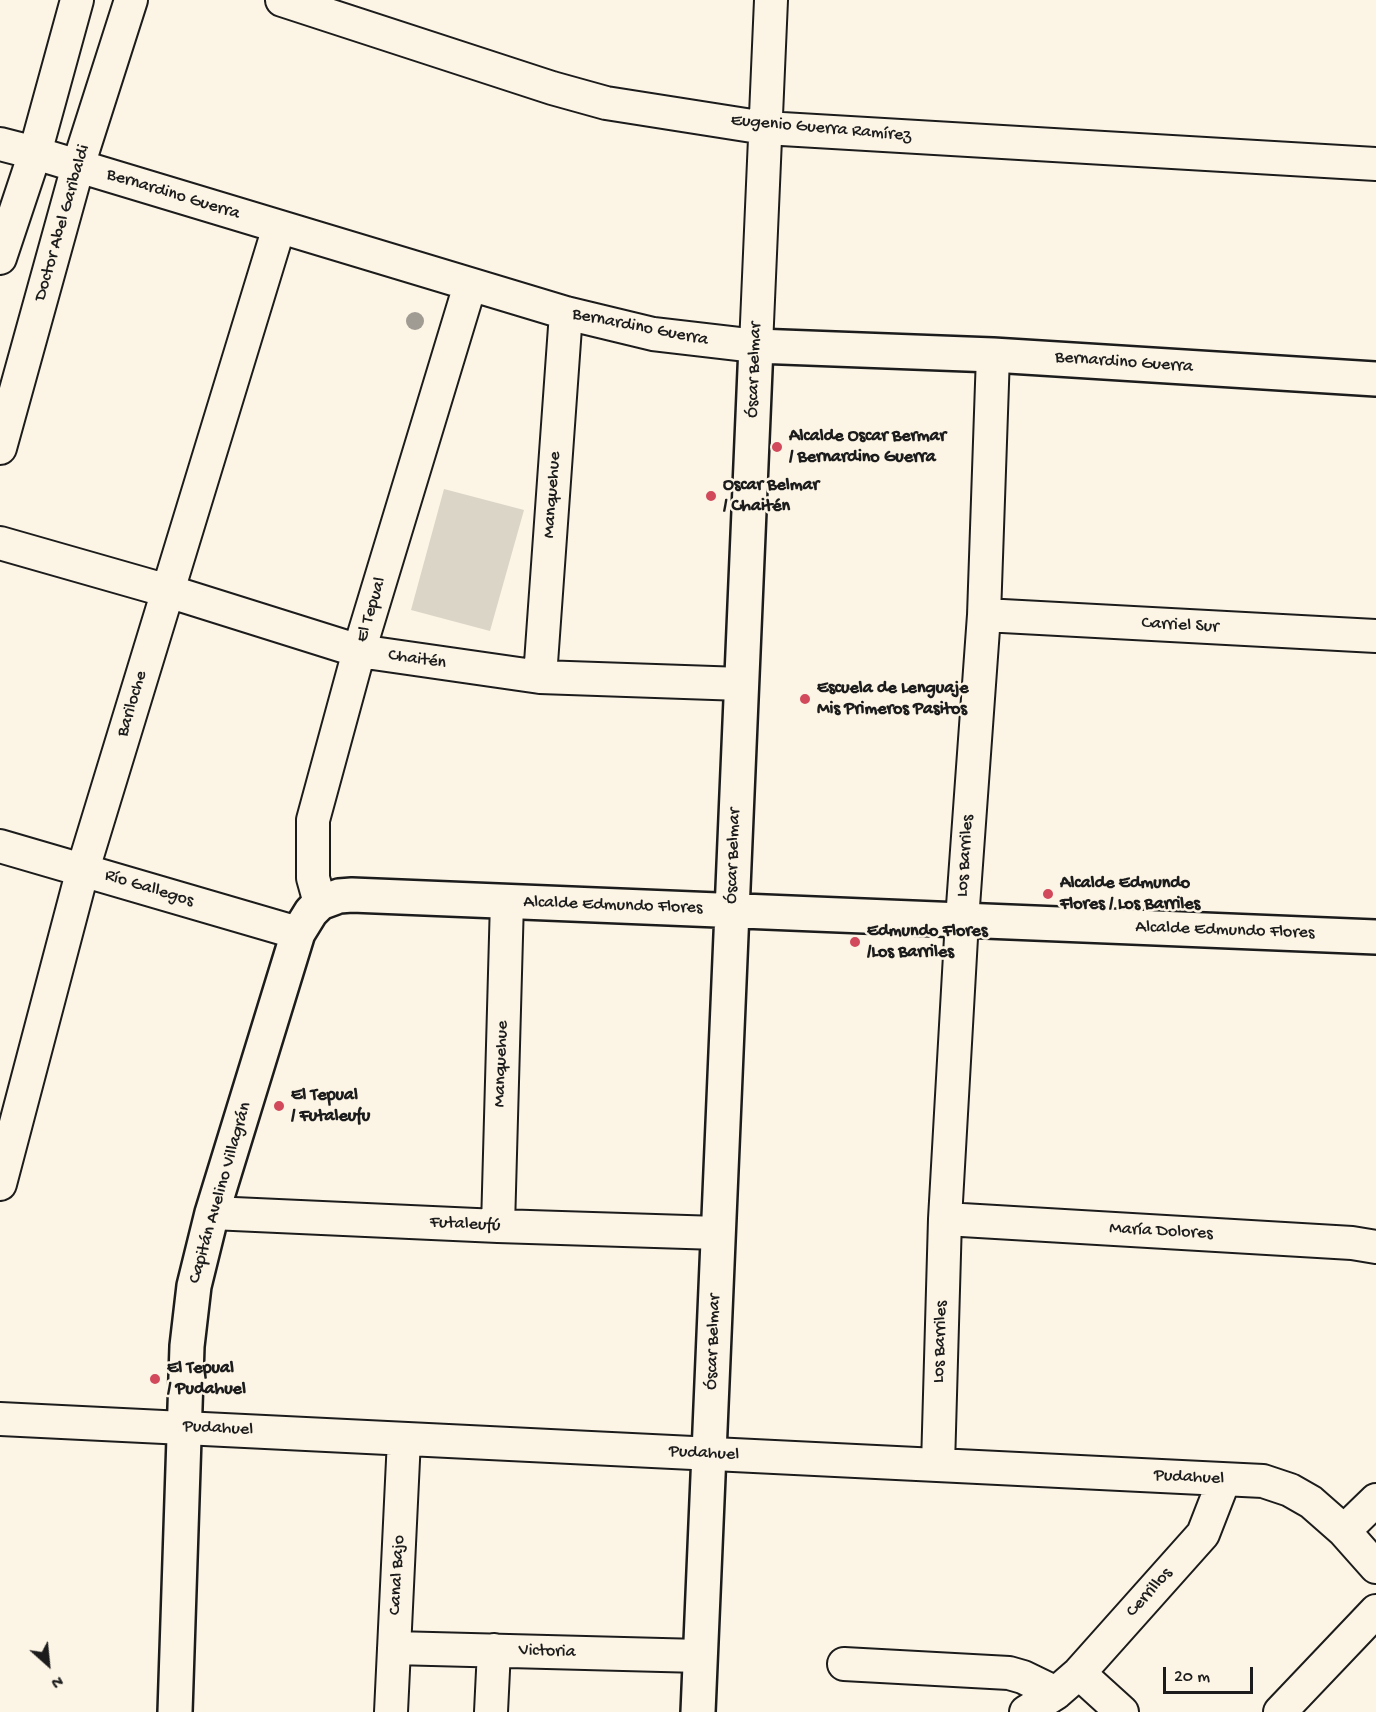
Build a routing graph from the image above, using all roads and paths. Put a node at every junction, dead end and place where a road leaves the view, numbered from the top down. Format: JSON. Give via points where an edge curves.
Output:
{"nodes":[{"id":1,"x":77,"y":0,"type":"edge"},
{"id":2,"x":130,"y":0,"type":"edge"},
{"id":3,"x":282,"y":0,"type":"edge"},
{"id":4,"x":771,"y":0,"type":"edge"},
{"id":5,"x":765,"y":128,"type":"junction"},
{"id":6,"x":0,"y":144,"type":"edge"},
{"id":7,"x":35,"y":153,"type":"junction"},
{"id":8,"x":1376,"y":164,"type":"edge"},
{"id":9,"x":78,"y":166,"type":"junction"},
{"id":10,"x":279,"y":227,"type":"junction"},
{"id":11,"x":0,"y":258,"type":"edge"},
{"id":12,"x":470,"y":285,"type":"junction"},
{"id":13,"x":566,"y":314,"type":"junction"},
{"id":14,"x":756,"y":346,"type":"junction"},
{"id":15,"x":993,"y":355,"type":"junction"},
{"id":16,"x":1376,"y":379,"type":"edge"},
{"id":17,"x":0,"y":448,"type":"edge"},
{"id":18,"x":0,"y":543,"type":"edge"},
{"id":19,"x":168,"y":591,"type":"junction"},
{"id":20,"x":984,"y":615,"type":"junction"},
{"id":21,"x":1376,"y":636,"type":"edge"},
{"id":22,"x":359,"y":651,"type":"junction"},
{"id":23,"x":540,"y":678,"type":"junction"},
{"id":24,"x":742,"y":684,"type":"junction"},
{"id":25,"x":0,"y":846,"type":"edge"},
{"id":26,"x":83,"y":869,"type":"junction"},
{"id":27,"x":507,"y":901,"type":"junction"},
{"id":28,"x":320,"y":903,"type":"junction"},
{"id":29,"x":732,"y":910,"type":"junction"},
{"id":30,"x":962,"y":920,"type":"junction"},
{"id":31,"x":298,"y":933,"type":"junction"},
{"id":32,"x":1376,"y":937,"type":"edge"},
{"id":33,"x":0,"y":1184,"type":"edge"},
{"id":34,"x":212,"y":1213,"type":"junction"},
{"id":35,"x":945,"y":1219,"type":"junction"},
{"id":36,"x":498,"y":1226,"type":"junction"},
{"id":37,"x":718,"y":1233,"type":"junction"},
{"id":38,"x":1376,"y":1247,"type":"edge"},
{"id":39,"x":0,"y":1419,"type":"edge"},
{"id":40,"x":184,"y":1428,"type":"junction"},
{"id":41,"x":404,"y":1439,"type":"junction"},
{"id":42,"x":709,"y":1454,"type":"junction"},
{"id":43,"x":938,"y":1466,"type":"junction"},
{"id":44,"x":1224,"y":1479,"type":"junction"},
{"id":45,"x":1376,"y":1500,"type":"edge"},
{"id":46,"x":1344,"y":1531,"type":"junction"},
{"id":47,"x":1376,"y":1567,"type":"edge"},
{"id":48,"x":1376,"y":1611,"type":"edge"},
{"id":49,"x":394,"y":1648,"type":"junction"},
{"id":50,"x":494,"y":1650,"type":"junction"},
{"id":51,"x":700,"y":1656,"type":"junction"},
{"id":52,"x":844,"y":1664,"type":"dead end"},
{"id":53,"x":1079,"y":1673,"type":"junction"},
{"id":54,"x":1056,"y":1693,"type":"junction"},
{"id":55,"x":175,"y":1712,"type":"edge"},
{"id":56,"x":392,"y":1712,"type":"edge"},
{"id":57,"x":491,"y":1712,"type":"edge"},
{"id":58,"x":698,"y":1712,"type":"edge"},
{"id":59,"x":1026,"y":1712,"type":"edge"},
{"id":60,"x":1122,"y":1712,"type":"edge"},
{"id":61,"x":1280,"y":1712,"type":"edge"}],
"edges":[{"from":1,"to":7,"type":"street"},
{"from":2,"to":9,"type":"street","name":"Doctor Abel Garibaldi"},
{"from":3,"to":5,"type":"street","name":"Eugenio Guerra Ramírez","via":[[606,103]]},
{"from":4,"to":5,"type":"street","name":"Óscar Belmar"},
{"from":5,"to":8,"type":"street","name":"Eugenio Guerra Ramírez"},
{"from":5,"to":14,"type":"street","name":"Óscar Belmar"},
{"from":6,"to":7,"type":"street","name":"Bernardino Guerra"},
{"from":7,"to":9,"type":"street","name":"Bernardino Guerra"},
{"from":7,"to":11,"type":"street"},
{"from":9,"to":10,"type":"street","name":"Bernardino Guerra"},
{"from":9,"to":17,"type":"street","name":"Doctor Abel Garibaldi"},
{"from":10,"to":12,"type":"street","name":"Bernardino Guerra"},
{"from":10,"to":19,"type":"street","name":"Bariloche"},
{"from":12,"to":13,"type":"street","name":"Bernardino Guerra"},
{"from":12,"to":22,"type":"street","name":"El Tepual"},
{"from":13,"to":14,"type":"street","name":"Bernardino Guerra","via":[[653,334]]},
{"from":13,"to":23,"type":"street","name":"Manquehue"},
{"from":14,"to":15,"type":"street","name":"Bernardino Guerra"},
{"from":14,"to":24,"type":"street","name":"Óscar Belmar"},
{"from":15,"to":16,"type":"street","name":"Bernardino Guerra"},
{"from":15,"to":20,"type":"street","name":"Los Barriles"},
{"from":18,"to":19,"type":"street","name":"Chaitén"},
{"from":19,"to":22,"type":"street","name":"Chaitén"},
{"from":19,"to":26,"type":"street","name":"Bariloche"},
{"from":20,"to":21,"type":"street","name":"Carriel Sur"},
{"from":20,"to":30,"type":"street","name":"Los Barriles"},
{"from":22,"to":23,"type":"street","name":"Chaitén"},
{"from":22,"to":28,"type":"street","name":"El Tepual","via":[[313,820],[313,878]]},
{"from":23,"to":24,"type":"street","name":"Chaitén"},
{"from":24,"to":29,"type":"street","name":"Óscar Belmar"},
{"from":25,"to":26,"type":"street","name":"Río Gallegos"},
{"from":26,"to":31,"type":"street","name":"Río Gallegos"},
{"from":26,"to":33,"type":"street","name":"Bariloche"},
{"from":27,"to":28,"type":"street","name":"Alcalde Edmundo Flores","via":[[352,895]]},
{"from":27,"to":29,"type":"street","name":"Alcalde Edmundo Flores"},
{"from":27,"to":36,"type":"street","name":"Manquehue"},
{"from":28,"to":31,"type":"street"},
{"from":29,"to":30,"type":"street","name":"Alcalde Edmundo Flores"},
{"from":29,"to":37,"type":"street","name":"Óscar Belmar"},
{"from":30,"to":32,"type":"street","name":"Alcalde Edmundo Flores"},
{"from":30,"to":35,"type":"street","name":"Los Barriles"},
{"from":31,"to":34,"type":"street","name":"Capitán Avelino Villagrán"},
{"from":34,"to":36,"type":"street","name":"Futaleufú"},
{"from":34,"to":40,"type":"street","name":"Capitán Avelino Villagrán","via":[[192,1304]]},
{"from":35,"to":38,"type":"street","name":"María Dolores"},
{"from":35,"to":43,"type":"street","name":"Los Barriles"},
{"from":36,"to":37,"type":"street","name":"Futaleufú"},
{"from":37,"to":42,"type":"street","name":"Óscar Belmar"},
{"from":39,"to":40,"type":"street","name":"Pudahuel"},
{"from":40,"to":41,"type":"street","name":"Pudahuel"},
{"from":40,"to":55,"type":"street","name":"Capitán Avelino Villagrán"},
{"from":41,"to":42,"type":"street","name":"Pudahuel"},
{"from":41,"to":49,"type":"street","name":"Canal Bajo"},
{"from":42,"to":43,"type":"street","name":"Pudahuel"},
{"from":42,"to":51,"type":"street","name":"Óscar Belmar"},
{"from":43,"to":44,"type":"street","name":"Pudahuel"},
{"from":44,"to":46,"type":"street","name":"Pudahuel","via":[[1263,1482],[1290,1490],[1311,1502]]},
{"from":44,"to":53,"type":"street","name":"Cerrillos","via":[[1203,1534]]},
{"from":45,"to":46,"type":"street"},
{"from":46,"to":47,"type":"street","name":"Pudahuel"},
{"from":48,"to":61,"type":"street"},
{"from":49,"to":50,"type":"street","name":"Victoria"},
{"from":49,"to":56,"type":"street","name":"Canal Bajo"},
{"from":50,"to":51,"type":"street","name":"Victoria"},
{"from":50,"to":57,"type":"street"},
{"from":51,"to":58,"type":"street","name":"Óscar Belmar"},
{"from":52,"to":54,"type":"street","via":[[1009,1673]]},
{"from":53,"to":54,"type":"street","name":"Cerrillos"},
{"from":53,"to":60,"type":"street"},
{"from":54,"to":59,"type":"street","name":"Cerrillos"}]}
